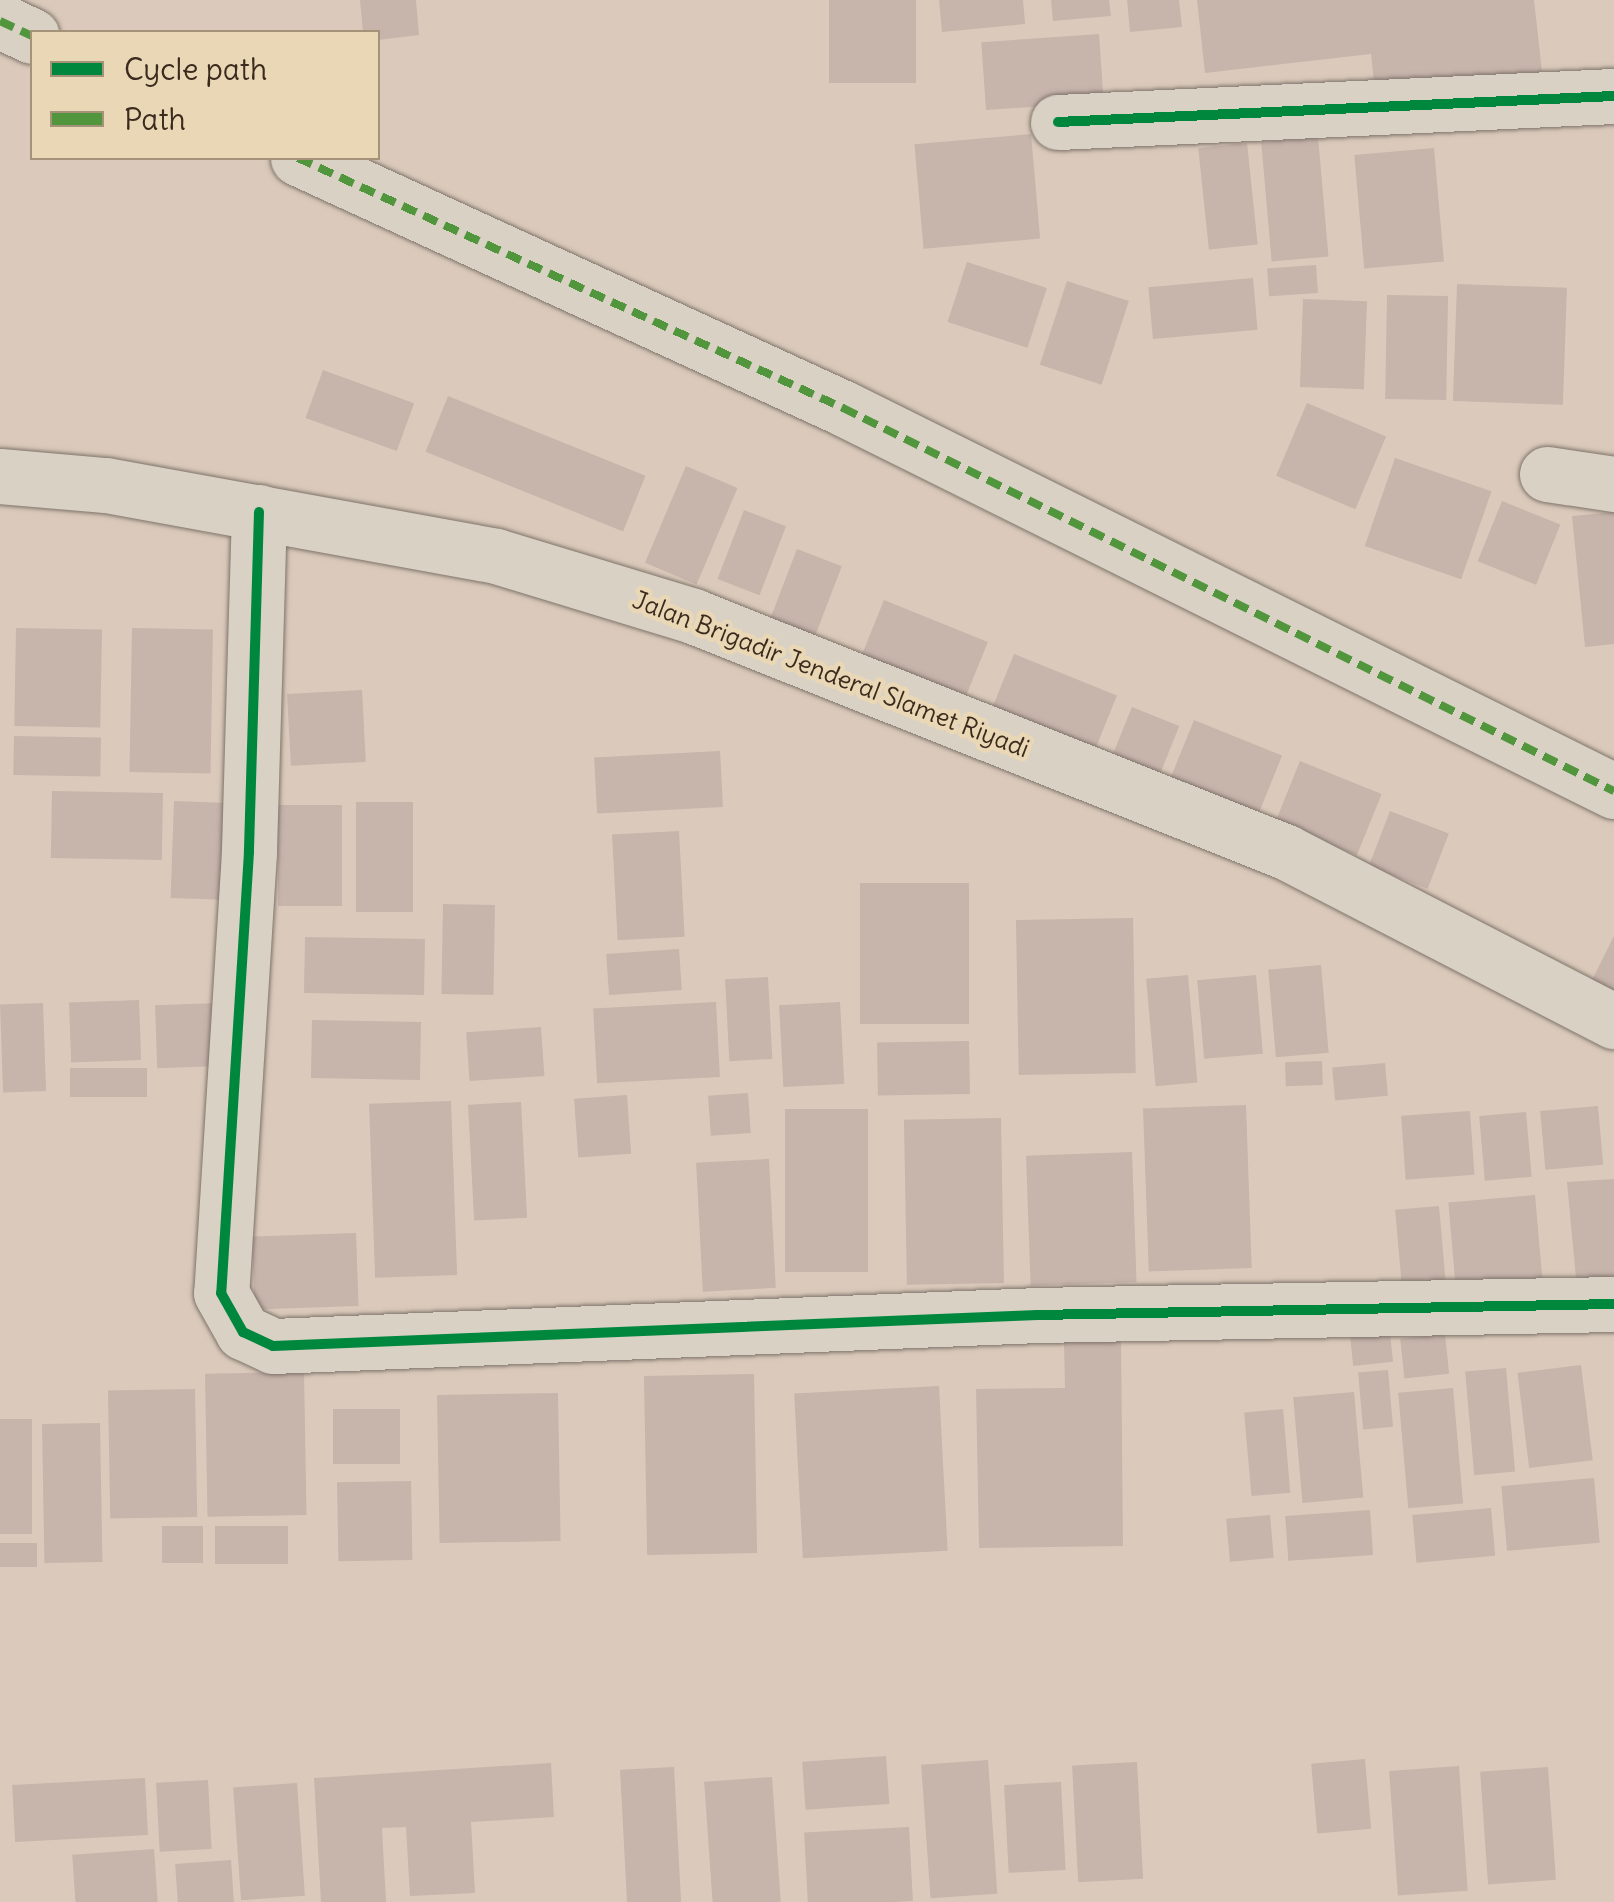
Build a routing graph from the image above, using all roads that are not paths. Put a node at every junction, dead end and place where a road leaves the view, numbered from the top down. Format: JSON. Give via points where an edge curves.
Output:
{"nodes":[{"id":1,"x":0,"y":21,"type":"edge"},
{"id":2,"x":30,"y":35,"type":"edge"},
{"id":3,"x":1614,"y":96,"type":"edge"},
{"id":4,"x":1058,"y":122,"type":"dead end"},
{"id":5,"x":302,"y":160,"type":"edge"},
{"id":6,"x":1547,"y":474,"type":"dead end"},
{"id":7,"x":0,"y":476,"type":"edge"},
{"id":8,"x":1614,"y":484,"type":"edge"},
{"id":9,"x":259,"y":512,"type":"junction"},
{"id":10,"x":1614,"y":791,"type":"edge"},
{"id":11,"x":1614,"y":1021,"type":"edge"},
{"id":12,"x":1614,"y":1304,"type":"edge"}],
"edges":[{"from":1,"to":2,"type":"street"},
{"from":3,"to":4,"type":"street"},
{"from":5,"to":10,"type":"street","via":[[843,408]]},
{"from":6,"to":8,"type":"street"},
{"from":7,"to":9,"type":"street","name":"Jalan Brigadir Jenderal Slamet Riyadi","via":[[106,485]]},
{"from":9,"to":11,"type":"street","name":"Jalan Brigadir Jenderal Slamet Riyadi","via":[[496,556],[693,616],[1286,852]]},
{"from":9,"to":12,"type":"street","via":[[250,852],[221,1293],[242,1332],[274,1346],[1037,1315]]}]}
